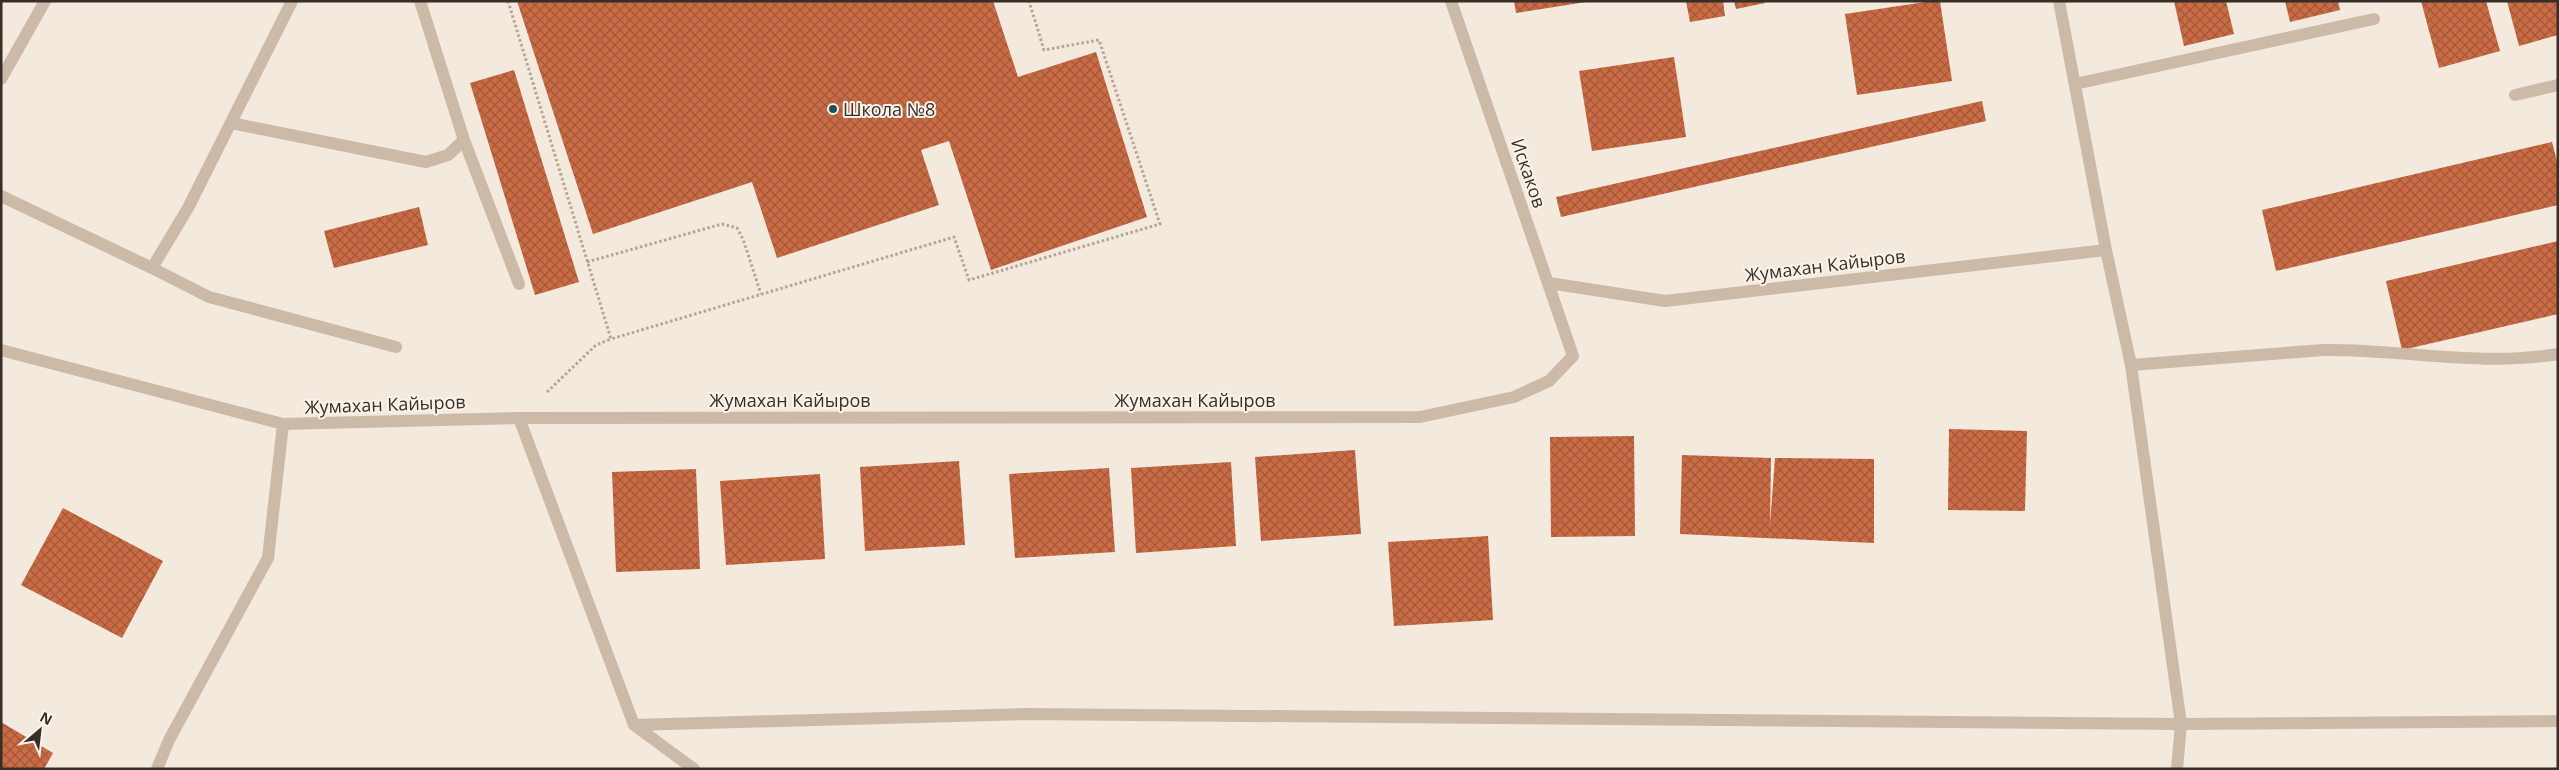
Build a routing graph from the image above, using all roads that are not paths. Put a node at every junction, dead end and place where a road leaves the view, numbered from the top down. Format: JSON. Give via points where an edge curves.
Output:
{"nodes":[{"id":1,"x":46,"y":1,"type":"edge"},
{"id":2,"x":292,"y":1,"type":"edge"},
{"id":3,"x":420,"y":1,"type":"edge"},
{"id":4,"x":1450,"y":1,"type":"edge"},
{"id":5,"x":2059,"y":1,"type":"edge"},
{"id":6,"x":2374,"y":19,"type":"dead end"},
{"id":7,"x":1,"y":79,"type":"edge"},
{"id":8,"x":2075,"y":84,"type":"junction"},
{"id":9,"x":2558,"y":85,"type":"edge"},
{"id":10,"x":2515,"y":95,"type":"dead end"},
{"id":11,"x":231,"y":123,"type":"junction"},
{"id":12,"x":464,"y":140,"type":"junction"},
{"id":13,"x":1,"y":196,"type":"edge"},
{"id":14,"x":2106,"y":250,"type":"junction"},
{"id":15,"x":152,"y":268,"type":"junction"},
{"id":16,"x":1549,"y":283,"type":"junction"},
{"id":17,"x":519,"y":284,"type":"dead end"},
{"id":18,"x":396,"y":347,"type":"dead end"},
{"id":19,"x":1,"y":350,"type":"edge"},
{"id":20,"x":2558,"y":354,"type":"edge"},
{"id":21,"x":1573,"y":356,"type":"joint"},
{"id":22,"x":2131,"y":365,"type":"junction"},
{"id":23,"x":519,"y":418,"type":"junction"},
{"id":24,"x":283,"y":424,"type":"junction"},
{"id":25,"x":2558,"y":721,"type":"edge"},
{"id":26,"x":2181,"y":724,"type":"junction"},
{"id":27,"x":634,"y":725,"type":"junction"},
{"id":28,"x":157,"y":769,"type":"edge"},
{"id":29,"x":694,"y":769,"type":"edge"},
{"id":30,"x":2177,"y":769,"type":"edge"}],
"edges":[{"from":1,"to":7,"type":"street"},
{"from":2,"to":11,"type":"street"},
{"from":3,"to":12,"type":"street"},
{"from":4,"to":16,"type":"street","name":"Искаков"},
{"from":5,"to":8,"type":"street"},
{"from":6,"to":8,"type":"street"},
{"from":8,"to":14,"type":"street"},
{"from":9,"to":10,"type":"street"},
{"from":11,"to":12,"type":"street","via":[[426,162],[448,155]]},
{"from":11,"to":15,"type":"street","via":[[188,208]]},
{"from":12,"to":17,"type":"street"},
{"from":13,"to":15,"type":"street"},
{"from":14,"to":16,"type":"street","name":"Жумахан Кайыров","via":[[1665,301]]},
{"from":14,"to":22,"type":"street"},
{"from":15,"to":18,"type":"street","via":[[209,297]]},
{"from":16,"to":21,"type":"street","name":"Искаков"},
{"from":19,"to":24,"type":"street","name":"Жумахан Кайыров"},
{"from":20,"to":22,"type":"street","via":[[2522,360],[2481,360],[2324,350]]},
{"from":21,"to":23,"type":"street","name":"Жумахан Кайыров","via":[[1549,381],[1514,397],[1420,417]]},
{"from":22,"to":26,"type":"street"},
{"from":23,"to":24,"type":"street","name":"Жумахан Кайыров"},
{"from":23,"to":27,"type":"street"},
{"from":24,"to":28,"type":"street","via":[[268,558],[169,740]]},
{"from":25,"to":26,"type":"street"},
{"from":26,"to":27,"type":"street","via":[[1026,714]]},
{"from":26,"to":30,"type":"street"},
{"from":27,"to":29,"type":"street"}]}
